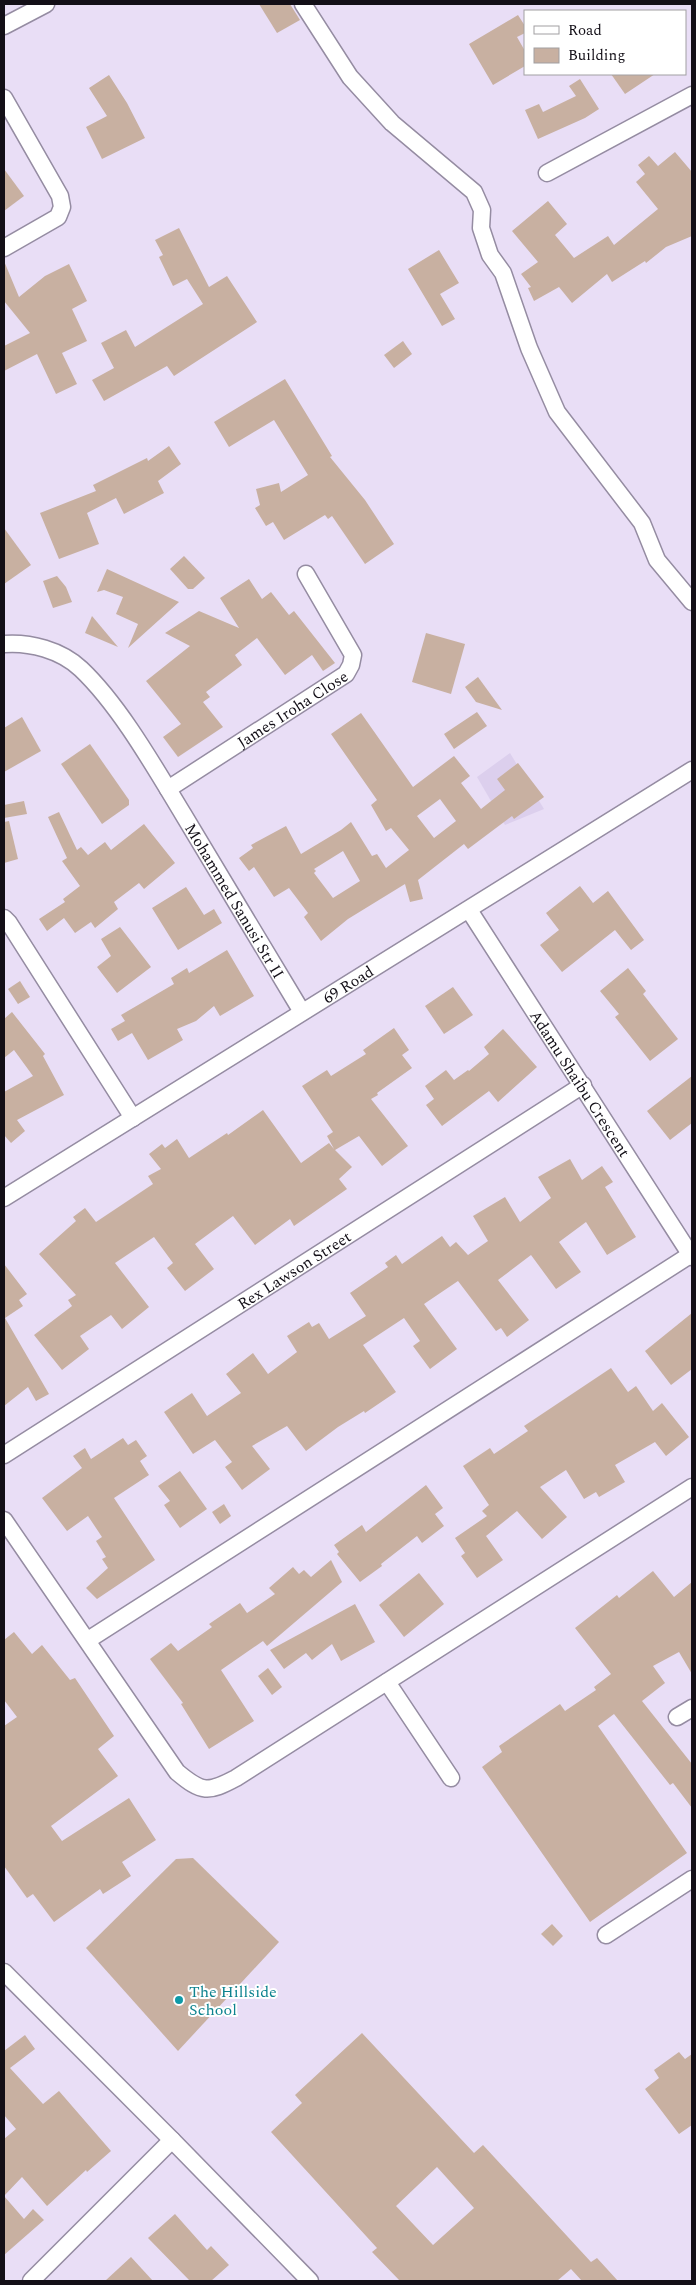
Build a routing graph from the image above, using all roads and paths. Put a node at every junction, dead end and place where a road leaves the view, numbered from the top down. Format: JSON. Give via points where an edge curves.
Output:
{"nodes":[{"id":1,"x":46,"y":4,"type":"edge"},
{"id":2,"x":303,"y":4,"type":"edge"},
{"id":3,"x":4,"y":26,"type":"edge"},
{"id":4,"x":692,"y":96,"type":"edge"},
{"id":5,"x":4,"y":98,"type":"edge"},
{"id":6,"x":548,"y":173,"type":"dead end"},
{"id":7,"x":4,"y":248,"type":"edge"},
{"id":8,"x":306,"y":574,"type":"dead end"},
{"id":9,"x":692,"y":602,"type":"edge"},
{"id":10,"x":4,"y":644,"type":"edge"},
{"id":11,"x":692,"y":770,"type":"edge"},
{"id":12,"x":168,"y":789,"type":"junction"},
{"id":13,"x":470,"y":910,"type":"junction"},
{"id":14,"x":7,"y":920,"type":"edge"},
{"id":15,"x":302,"y":1012,"type":"junction"},
{"id":16,"x":583,"y":1085,"type":"junction"},
{"id":17,"x":133,"y":1118,"type":"junction"},
{"id":18,"x":4,"y":1198,"type":"edge"},
{"id":19,"x":691,"y":1256,"type":"edge"},
{"id":20,"x":4,"y":1455,"type":"edge"},
{"id":21,"x":692,"y":1487,"type":"edge"},
{"id":22,"x":4,"y":1520,"type":"edge"},
{"id":23,"x":88,"y":1640,"type":"junction"},
{"id":24,"x":387,"y":1682,"type":"junction"},
{"id":25,"x":692,"y":1708,"type":"edge"},
{"id":26,"x":677,"y":1717,"type":"dead end"},
{"id":27,"x":451,"y":1778,"type":"dead end"},
{"id":28,"x":692,"y":1879,"type":"edge"},
{"id":29,"x":606,"y":1935,"type":"dead end"},
{"id":30,"x":4,"y":1972,"type":"edge"},
{"id":31,"x":172,"y":2140,"type":"junction"},
{"id":32,"x":30,"y":2281,"type":"edge"},
{"id":33,"x":310,"y":2281,"type":"edge"}],
"edges":[{"from":1,"to":3,"type":"street"},
{"from":2,"to":9,"type":"street","via":[[350,77],[392,123],[474,192],[482,210],[481,228],[490,255],[503,273],[556,412],[642,523],[657,560]]},
{"from":4,"to":6,"type":"street"},
{"from":5,"to":7,"type":"street","via":[[60,196],[62,207],[58,217]]},
{"from":8,"to":12,"type":"street","name":"James Iroha Close","via":[[353,655],[346,674]]},
{"from":10,"to":12,"type":"street","name":"Mohammed Sanusi Str II","via":[[28,644],[47,650],[80,668],[126,725]]},
{"from":11,"to":13,"type":"street","name":"69 Road"},
{"from":12,"to":15,"type":"street","name":"Mohammed Sanusi Str II"},
{"from":13,"to":15,"type":"street","name":"69 Road"},
{"from":13,"to":16,"type":"street","name":"Adamu Shaibu Crescent"},
{"from":14,"to":17,"type":"street"},
{"from":15,"to":17,"type":"street","name":"69 Road"},
{"from":16,"to":19,"type":"street","name":"Adamu Shaibu Crescent"},
{"from":16,"to":20,"type":"street","name":"Rex Lawson Street"},
{"from":17,"to":18,"type":"street","name":"69 Road"},
{"from":19,"to":23,"type":"street"},
{"from":21,"to":24,"type":"street"},
{"from":22,"to":23,"type":"street"},
{"from":23,"to":24,"type":"street","via":[[177,1772],[194,1786],[215,1789]]},
{"from":24,"to":27,"type":"street"},
{"from":25,"to":26,"type":"street"},
{"from":28,"to":29,"type":"street"},
{"from":30,"to":31,"type":"street"},
{"from":31,"to":32,"type":"street"},
{"from":31,"to":33,"type":"street"}]}
